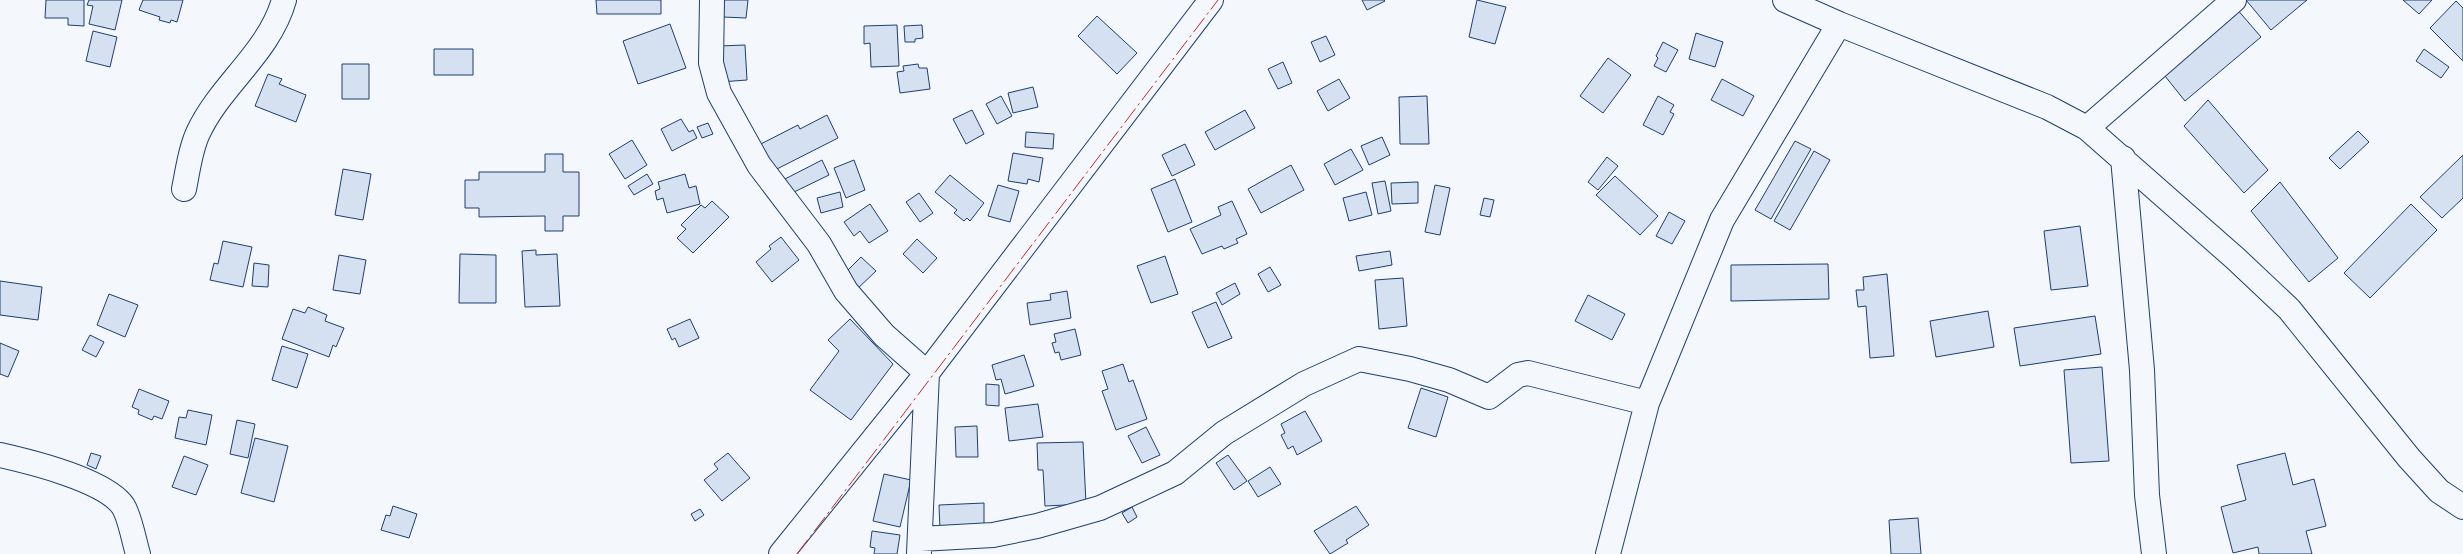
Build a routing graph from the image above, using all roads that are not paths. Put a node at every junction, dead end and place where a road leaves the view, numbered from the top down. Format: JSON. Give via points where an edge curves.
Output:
{"nodes":[{"id":1,"x":284,"y":0,"type":"edge"},
{"id":2,"x":712,"y":0,"type":"edge"},
{"id":3,"x":1211,"y":0,"type":"edge"},
{"id":4,"x":1785,"y":0,"type":"edge"},
{"id":5,"x":2234,"y":0,"type":"edge"},
{"id":6,"x":1839,"y":24,"type":"junction"},
{"id":7,"x":2087,"y":128,"type":"junction"},
{"id":8,"x":2123,"y":158,"type":"junction"},
{"id":9,"x":184,"y":189,"type":"dead end"},
{"id":10,"x":927,"y":373,"type":"junction"},
{"id":11,"x":1647,"y":403,"type":"junction"},
{"id":12,"x":0,"y":455,"type":"edge"},
{"id":13,"x":2463,"y":507,"type":"edge"},
{"id":14,"x":919,"y":546,"type":"edge"},
{"id":15,"x":138,"y":554,"type":"edge"},
{"id":16,"x":782,"y":554,"type":"edge"},
{"id":17,"x":1608,"y":554,"type":"edge"},
{"id":18,"x":2154,"y":554,"type":"edge"}],
"edges":[{"from":1,"to":9,"type":"street","via":[[270,35],[198,132]]},
{"from":2,"to":10,"type":"street","via":[[711,63],[719,93],[759,165],[819,244],[846,291],[884,335]]},
{"from":3,"to":10,"type":"street"},
{"from":4,"to":6,"type":"street"},
{"from":5,"to":7,"type":"street"},
{"from":6,"to":7,"type":"street","via":[[2047,107]]},
{"from":6,"to":11,"type":"street","via":[[1722,220]]},
{"from":7,"to":8,"type":"street"},
{"from":8,"to":13,"type":"street","via":[[2289,310],[2438,491]]},
{"from":8,"to":18,"type":"street"},
{"from":10,"to":14,"type":"street"},
{"from":10,"to":16,"type":"street"},
{"from":11,"to":14,"type":"street","via":[[1528,373],[1518,375],[1489,397],[1449,380],[1358,359],[1304,384],[1224,433],[1175,473],[1100,508],[993,536]]},
{"from":11,"to":17,"type":"street"},
{"from":12,"to":15,"type":"street","via":[[78,478],[108,492],[123,506]]}]}
